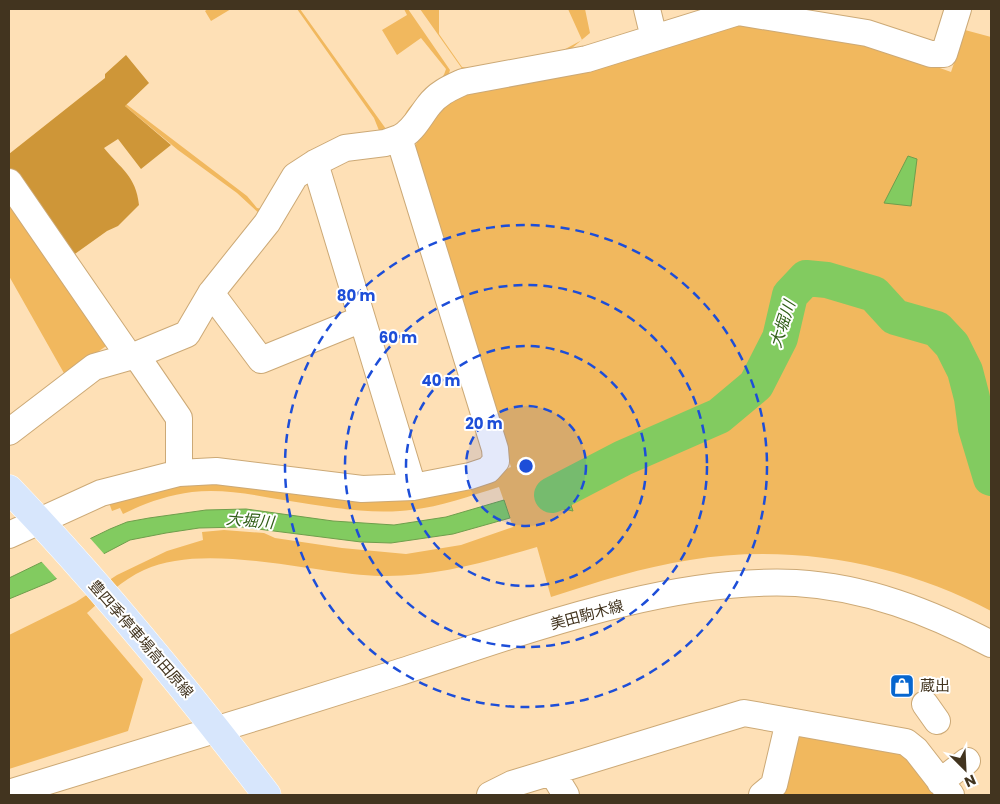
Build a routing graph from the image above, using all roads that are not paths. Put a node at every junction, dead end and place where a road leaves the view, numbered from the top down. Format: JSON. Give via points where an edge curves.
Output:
{"nodes":[{"id":1,"x":647,"y":9,"type":"edge"},
{"id":2,"x":958,"y":9,"type":"edge"},
{"id":3,"x":654,"y":38,"type":"junction"},
{"id":4,"x":400,"y":138,"type":"junction"},
{"id":5,"x":315,"y":163,"type":"junction"},
{"id":6,"x":9,"y":182,"type":"edge"},
{"id":7,"x":212,"y":292,"type":"junction"},
{"id":8,"x":362,"y":319,"type":"junction"},
{"id":9,"x":132,"y":355,"type":"junction"},
{"id":10,"x":9,"y":432,"type":"edge"},
{"id":11,"x":179,"y":473,"type":"junction"},
{"id":12,"x":413,"y":487,"type":"junction"},
{"id":13,"x":9,"y":489,"type":"edge"},
{"id":14,"x":46,"y":528,"type":"junction"},
{"id":15,"x":9,"y":535,"type":"edge"},
{"id":16,"x":991,"y":644,"type":"edge"},
{"id":17,"x":789,"y":721,"type":"junction"},
{"id":18,"x":218,"y":730,"type":"junction"},
{"id":19,"x":966,"y":761,"type":"dead end"},
{"id":20,"x":552,"y":772,"type":"junction"},
{"id":21,"x":945,"y":789,"type":"edge"},
{"id":22,"x":9,"y":793,"type":"edge"},
{"id":23,"x":267,"y":795,"type":"edge"},
{"id":24,"x":490,"y":795,"type":"edge"},
{"id":25,"x":566,"y":795,"type":"edge"},
{"id":26,"x":762,"y":795,"type":"edge"}],
"edges":[{"from":1,"to":3,"type":"street"},
{"from":2,"to":3,"type":"street","via":[[944,54],[931,54],[867,33],[738,12]]},
{"from":3,"to":4,"type":"street","via":[[587,59],[463,82],[444,90],[410,131]]},
{"from":4,"to":5,"type":"street","via":[[345,148]]},
{"from":4,"to":12,"type":"street","via":[[496,449],[496,462],[488,470]]},
{"from":5,"to":7,"type":"street","via":[[295,176],[267,223]]},
{"from":5,"to":8,"type":"street"},
{"from":6,"to":9,"type":"street"},
{"from":7,"to":8,"type":"street","via":[[261,360]]},
{"from":7,"to":9,"type":"street","via":[[187,334]]},
{"from":8,"to":12,"type":"street"},
{"from":9,"to":10,"type":"street","via":[[94,367]]},
{"from":9,"to":11,"type":"street","via":[[179,418]]},
{"from":11,"to":12,"type":"street","via":[[216,471],[362,489]]},
{"from":11,"to":14,"type":"street","via":[[101,493]]},
{"from":13,"to":14,"type":"main road","name":"豊四季停車場高田原線"},
{"from":14,"to":15,"type":"street"},
{"from":14,"to":18,"type":"main road","name":"豊四季停車場高田原線"},
{"from":16,"to":18,"type":"street","name":"美田駒木線","via":[[921,610],[841,587],[762,583],[707,586],[561,620]]},
{"from":17,"to":20,"type":"street","via":[[744,713]]},
{"from":17,"to":21,"type":"street","via":[[906,742],[916,750]]},
{"from":17,"to":26,"type":"street","via":[[774,785]]},
{"from":18,"to":22,"type":"street","name":"美田駒木線"},
{"from":18,"to":23,"type":"main road","name":"豊四季停車場高田原線"},
{"from":19,"to":21,"type":"street"},
{"from":20,"to":24,"type":"street","via":[[512,784]]},
{"from":20,"to":25,"type":"street"}]}
